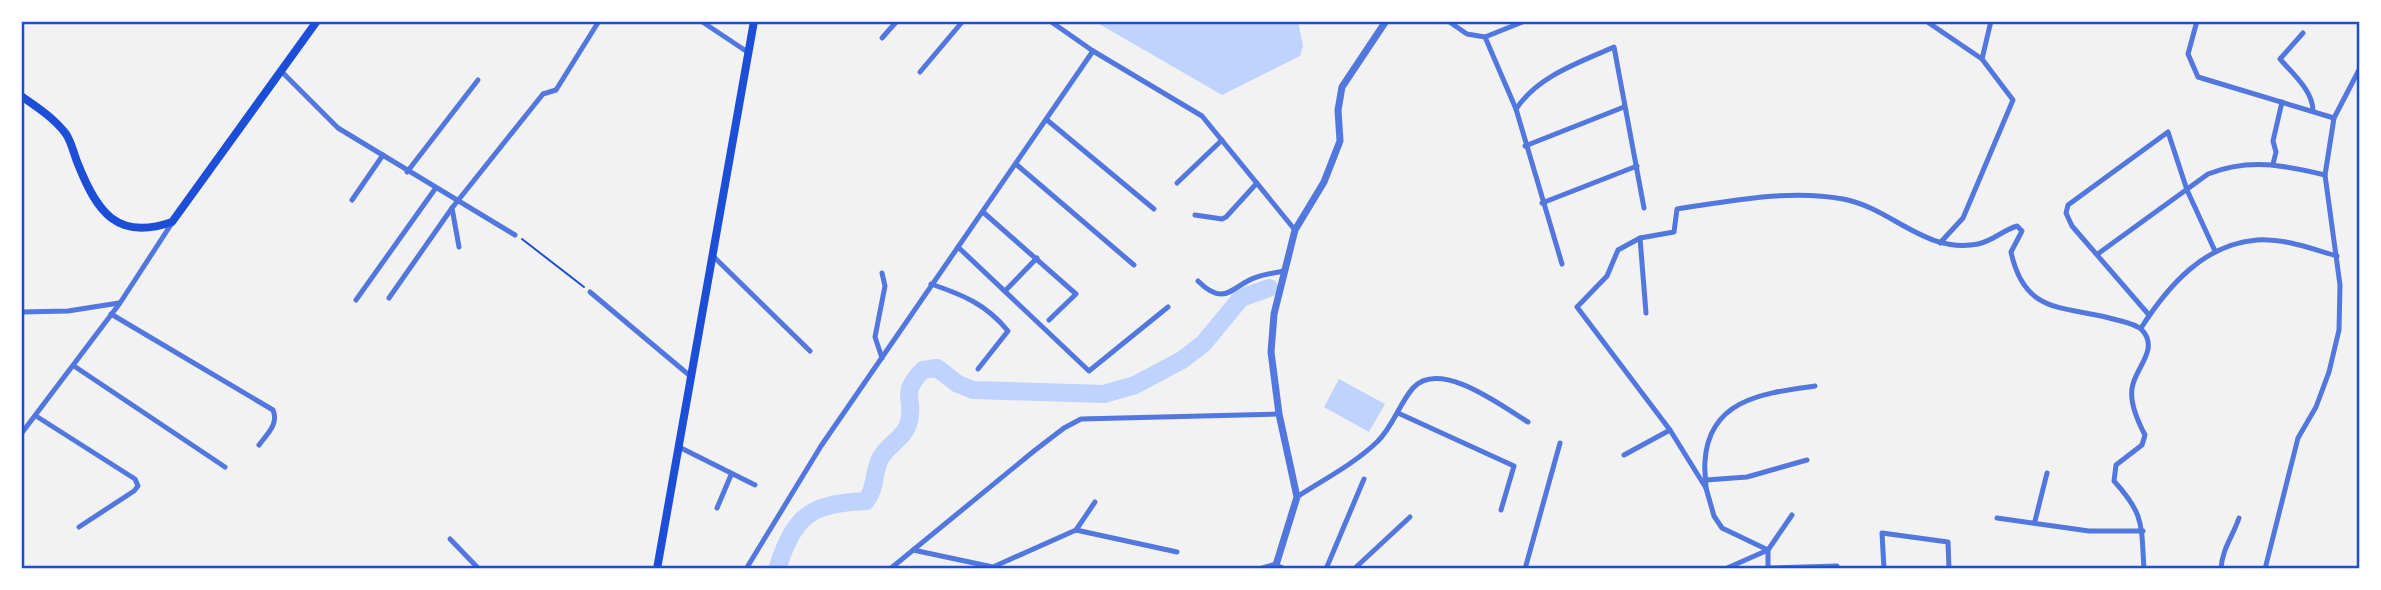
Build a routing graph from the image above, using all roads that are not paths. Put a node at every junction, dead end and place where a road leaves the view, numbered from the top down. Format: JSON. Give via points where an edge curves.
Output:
{"nodes":[{"id":1,"x":317,"y":21,"type":"edge"},
{"id":2,"x":599,"y":21,"type":"edge"},
{"id":3,"x":701,"y":21,"type":"edge"},
{"id":4,"x":754,"y":21,"type":"edge"},
{"id":5,"x":897,"y":21,"type":"edge"},
{"id":6,"x":963,"y":21,"type":"edge"},
{"id":7,"x":1051,"y":21,"type":"edge"},
{"id":8,"x":1386,"y":21,"type":"edge"},
{"id":9,"x":1525,"y":21,"type":"edge"},
{"id":10,"x":1926,"y":21,"type":"edge"},
{"id":11,"x":1990,"y":21,"type":"edge"},
{"id":12,"x":2197,"y":21,"type":"edge"},
{"id":13,"x":1452,"y":22,"type":"edge"},
{"id":14,"x":2303,"y":33,"type":"dead end"},
{"id":15,"x":1485,"y":37,"type":"junction"},
{"id":16,"x":882,"y":38,"type":"dead end"},
{"id":17,"x":1093,"y":51,"type":"junction"},
{"id":18,"x":748,"y":53,"type":"junction"},
{"id":19,"x":1982,"y":59,"type":"junction"},
{"id":20,"x":2360,"y":68,"type":"edge"},
{"id":21,"x":282,"y":72,"type":"junction"},
{"id":22,"x":920,"y":72,"type":"dead end"},
{"id":23,"x":478,"y":80,"type":"dead end"},
{"id":24,"x":21,"y":96,"type":"edge"},
{"id":25,"x":2282,"y":102,"type":"junction"},
{"id":26,"x":1624,"y":107,"type":"junction"},
{"id":27,"x":1516,"y":109,"type":"junction"},
{"id":28,"x":2313,"y":111,"type":"junction"},
{"id":29,"x":2334,"y":118,"type":"junction"},
{"id":30,"x":1047,"y":120,"type":"junction"},
{"id":31,"x":1222,"y":140,"type":"junction"},
{"id":32,"x":1525,"y":146,"type":"junction"},
{"id":33,"x":383,"y":155,"type":"junction"},
{"id":34,"x":2273,"y":164,"type":"junction"},
{"id":35,"x":1017,"y":165,"type":"junction"},
{"id":36,"x":1637,"y":166,"type":"junction"},
{"id":37,"x":407,"y":172,"type":"junction"},
{"id":38,"x":2325,"y":175,"type":"junction"},
{"id":39,"x":1177,"y":183,"type":"dead end"},
{"id":40,"x":1257,"y":183,"type":"junction"},
{"id":41,"x":435,"y":189,"type":"junction"},
{"id":42,"x":2187,"y":190,"type":"junction"},
{"id":43,"x":352,"y":200,"type":"dead end"},
{"id":44,"x":460,"y":201,"type":"junction"},
{"id":45,"x":1542,"y":203,"type":"junction"},
{"id":46,"x":452,"y":208,"type":"junction"},
{"id":47,"x":1644,"y":208,"type":"dead end"},
{"id":48,"x":1154,"y":209,"type":"dead end"},
{"id":49,"x":983,"y":212,"type":"junction"},
{"id":50,"x":1195,"y":215,"type":"dead end"},
{"id":51,"x":172,"y":222,"type":"junction"},
{"id":52,"x":1295,"y":230,"type":"junction"},
{"id":53,"x":515,"y":235,"type":"road end"},
{"id":54,"x":1640,"y":238,"type":"junction"},
{"id":55,"x":1940,"y":243,"type":"junction"},
{"id":56,"x":459,"y":247,"type":"dead end"},
{"id":57,"x":958,"y":247,"type":"junction"},
{"id":58,"x":2215,"y":251,"type":"junction"},
{"id":59,"x":2099,"y":253,"type":"junction"},
{"id":60,"x":2337,"y":256,"type":"junction"},
{"id":61,"x":714,"y":257,"type":"junction"},
{"id":62,"x":1037,"y":258,"type":"junction"},
{"id":63,"x":1562,"y":264,"type":"dead end"},
{"id":64,"x":1134,"y":265,"type":"dead end"},
{"id":65,"x":1284,"y":271,"type":"junction"},
{"id":66,"x":882,"y":273,"type":"dead end"},
{"id":67,"x":1198,"y":281,"type":"dead end"},
{"id":68,"x":931,"y":284,"type":"junction"},
{"id":69,"x":1005,"y":291,"type":"junction"},
{"id":70,"x":590,"y":292,"type":"road end"},
{"id":71,"x":389,"y":298,"type":"dead end"},
{"id":72,"x":356,"y":300,"type":"dead end"},
{"id":73,"x":120,"y":303,"type":"junction"},
{"id":74,"x":1168,"y":307,"type":"dead end"},
{"id":75,"x":21,"y":312,"type":"edge"},
{"id":76,"x":1646,"y":313,"type":"dead end"},
{"id":77,"x":111,"y":314,"type":"junction"},
{"id":78,"x":2149,"y":315,"type":"junction"},
{"id":79,"x":1049,"y":320,"type":"dead end"},
{"id":80,"x":2141,"y":328,"type":"junction"},
{"id":81,"x":810,"y":351,"type":"dead end"},
{"id":82,"x":882,"y":358,"type":"junction"},
{"id":83,"x":74,"y":366,"type":"junction"},
{"id":84,"x":978,"y":369,"type":"dead end"},
{"id":85,"x":689,"y":375,"type":"junction"},
{"id":86,"x":1815,"y":386,"type":"dead end"},
{"id":87,"x":1398,"y":413,"type":"junction"},
{"id":88,"x":1279,"y":414,"type":"junction"},
{"id":89,"x":36,"y":416,"type":"junction"},
{"id":90,"x":1528,"y":422,"type":"dead end"},
{"id":91,"x":1670,"y":430,"type":"junction"},
{"id":92,"x":21,"y":434,"type":"edge"},
{"id":93,"x":1560,"y":443,"type":"dead end"},
{"id":94,"x":259,"y":445,"type":"dead end"},
{"id":95,"x":681,"y":448,"type":"junction"},
{"id":96,"x":1624,"y":455,"type":"dead end"},
{"id":97,"x":1807,"y":460,"type":"dead end"},
{"id":98,"x":225,"y":467,"type":"dead end"},
{"id":99,"x":2047,"y":473,"type":"dead end"},
{"id":100,"x":731,"y":475,"type":"junction"},
{"id":101,"x":1364,"y":479,"type":"dead end"},
{"id":102,"x":1706,"y":480,"type":"junction"},
{"id":103,"x":755,"y":485,"type":"dead end"},
{"id":104,"x":1706,"y":488,"type":"junction"},
{"id":105,"x":1297,"y":497,"type":"junction"},
{"id":106,"x":1095,"y":502,"type":"dead end"},
{"id":107,"x":718,"y":508,"type":"dead end"},
{"id":108,"x":1501,"y":510,"type":"dead end"},
{"id":109,"x":1792,"y":515,"type":"dead end"},
{"id":110,"x":1410,"y":517,"type":"dead end"},
{"id":111,"x":1997,"y":518,"type":"dead end"},
{"id":112,"x":2239,"y":518,"type":"dead end"},
{"id":113,"x":2035,"y":521,"type":"junction"},
{"id":114,"x":79,"y":527,"type":"dead end"},
{"id":115,"x":1076,"y":530,"type":"junction"},
{"id":116,"x":2143,"y":531,"type":"junction"},
{"id":117,"x":450,"y":539,"type":"dead end"},
{"id":118,"x":1768,"y":550,"type":"junction"},
{"id":119,"x":914,"y":551,"type":"junction"},
{"id":120,"x":1177,"y":552,"type":"dead end"},
{"id":121,"x":1276,"y":565,"type":"junction"},
{"id":122,"x":1837,"y":566,"type":"dead end"},
{"id":123,"x":1768,"y":568,"type":"edge"},
{"id":124,"x":479,"y":569,"type":"edge"},
{"id":125,"x":657,"y":569,"type":"edge"},
{"id":126,"x":746,"y":569,"type":"edge"},
{"id":127,"x":890,"y":569,"type":"edge"},
{"id":128,"x":1262,"y":569,"type":"edge"},
{"id":129,"x":1285,"y":569,"type":"edge"},
{"id":130,"x":1326,"y":569,"type":"edge"},
{"id":131,"x":1354,"y":569,"type":"edge"},
{"id":132,"x":1525,"y":569,"type":"edge"},
{"id":133,"x":1725,"y":569,"type":"edge"},
{"id":134,"x":1884,"y":569,"type":"edge"},
{"id":135,"x":1949,"y":569,"type":"edge"},
{"id":136,"x":2144,"y":569,"type":"edge"},
{"id":137,"x":2221,"y":569,"type":"edge"},
{"id":138,"x":2264,"y":569,"type":"edge"}],
"edges":[{"from":1,"to":21,"type":"main road"},
{"from":2,"to":44,"type":"street","via":[[556,90],[543,94]]},
{"from":3,"to":18,"type":"street"},
{"from":4,"to":18,"type":"main road"},
{"from":5,"to":16,"type":"street"},
{"from":6,"to":22,"type":"street"},
{"from":7,"to":17,"type":"street"},
{"from":8,"to":52,"type":"street","via":[[1342,87],[1337,151],[1324,183]]},
{"from":9,"to":15,"type":"street"},
{"from":10,"to":19,"type":"street"},
{"from":11,"to":19,"type":"street"},
{"from":12,"to":25,"type":"street","via":[[2188,54],[2198,77]]},
{"from":13,"to":15,"type":"street","via":[[1467,34]]},
{"from":14,"to":28,"type":"street","via":[[2280,59],[2308,92]]},
{"from":15,"to":27,"type":"street"},
{"from":17,"to":30,"type":"street"},
{"from":17,"to":31,"type":"street","via":[[1202,116]]},
{"from":18,"to":61,"type":"main road"},
{"from":19,"to":55,"type":"street","via":[[2011,95],[2012,105],[1963,218]]},
{"from":20,"to":29,"type":"street"},
{"from":21,"to":33,"type":"street","via":[[338,128]]},
{"from":21,"to":51,"type":"main road"},
{"from":23,"to":37,"type":"street"},
{"from":24,"to":51,"type":"main road","via":[[67,135],[89,192],[105,215],[132,229],[153,229]]},
{"from":25,"to":28,"type":"street"},
{"from":25,"to":34,"type":"street"},
{"from":26,"to":27,"type":"street","via":[[1614,47],[1556,73],[1525,95]]},
{"from":26,"to":32,"type":"street"},
{"from":26,"to":36,"type":"street"},
{"from":27,"to":32,"type":"street"},
{"from":28,"to":29,"type":"street"},
{"from":29,"to":38,"type":"street"},
{"from":30,"to":35,"type":"street"},
{"from":30,"to":48,"type":"street"},
{"from":31,"to":39,"type":"street"},
{"from":31,"to":40,"type":"street"},
{"from":32,"to":45,"type":"street"},
{"from":33,"to":37,"type":"street"},
{"from":33,"to":43,"type":"street"},
{"from":34,"to":38,"type":"street"},
{"from":34,"to":42,"type":"street","via":[[2229,166]]},
{"from":35,"to":49,"type":"street"},
{"from":35,"to":64,"type":"street"},
{"from":36,"to":45,"type":"street"},
{"from":36,"to":47,"type":"street"},
{"from":37,"to":41,"type":"street"},
{"from":38,"to":60,"type":"street"},
{"from":40,"to":50,"type":"street","via":[[1226,217]]},
{"from":40,"to":52,"type":"street"},
{"from":41,"to":44,"type":"street"},
{"from":41,"to":72,"type":"street"},
{"from":42,"to":58,"type":"street"},
{"from":42,"to":59,"type":"street"},
{"from":42,"to":59,"type":"street","via":[[2168,132],[2068,205],[2072,226]]},
{"from":44,"to":46,"type":"street"},
{"from":44,"to":53,"type":"street"},
{"from":45,"to":63,"type":"street"},
{"from":46,"to":56,"type":"street"},
{"from":46,"to":71,"type":"street"},
{"from":49,"to":57,"type":"street"},
{"from":49,"to":62,"type":"street"},
{"from":51,"to":73,"type":"street"},
{"from":52,"to":65,"type":"street"},
{"from":54,"to":55,"type":"street","via":[[1674,232],[1677,209],[1747,198],[1819,195],[1847,200]]},
{"from":54,"to":76,"type":"street"},
{"from":54,"to":91,"type":"street","via":[[1618,250],[1607,276],[1577,307]]},
{"from":55,"to":80,"type":"street","via":[[1976,245],[2017,226],[2022,231],[2011,252],[2014,269],[2030,295],[2051,305]]},
{"from":57,"to":68,"type":"street"},
{"from":57,"to":69,"type":"street"},
{"from":58,"to":60,"type":"street","via":[[2257,240]]},
{"from":58,"to":78,"type":"street","via":[[2169,287]]},
{"from":59,"to":78,"type":"street"},
{"from":60,"to":138,"type":"street","via":[[2339,330],[2316,407],[2298,438]]},
{"from":61,"to":81,"type":"street"},
{"from":61,"to":85,"type":"main road"},
{"from":62,"to":69,"type":"street"},
{"from":62,"to":79,"type":"street","via":[[1076,294]]},
{"from":65,"to":67,"type":"street","via":[[1254,277],[1236,291],[1223,293]]},
{"from":65,"to":88,"type":"street","via":[[1271,352]]},
{"from":66,"to":82,"type":"street","via":[[885,286],[875,337]]},
{"from":68,"to":82,"type":"street"},
{"from":68,"to":84,"type":"street","via":[[967,296],[992,311],[1008,331]]},
{"from":69,"to":74,"type":"street","via":[[1089,371]]},
{"from":70,"to":85,"type":"street"},
{"from":73,"to":75,"type":"street"},
{"from":73,"to":77,"type":"street"},
{"from":77,"to":83,"type":"street"},
{"from":77,"to":94,"type":"street","via":[[273,410],[275,424]]},
{"from":78,"to":80,"type":"street"},
{"from":80,"to":116,"type":"street","via":[[2148,351],[2132,384],[2134,413],[2144,435],[2142,445],[2116,466],[2114,481],[2135,504]]},
{"from":82,"to":126,"type":"street","via":[[821,446]]},
{"from":83,"to":89,"type":"street"},
{"from":83,"to":98,"type":"street"},
{"from":85,"to":95,"type":"main road"},
{"from":86,"to":102,"type":"street","via":[[1762,393],[1734,406],[1708,443]]},
{"from":87,"to":90,"type":"street","via":[[1423,380],[1443,379],[1462,383]]},
{"from":87,"to":105,"type":"street","via":[[1377,441]]},
{"from":87,"to":108,"type":"street","via":[[1514,466]]},
{"from":88,"to":105,"type":"street"},
{"from":88,"to":119,"type":"street","via":[[1081,419],[1044,443]]},
{"from":89,"to":92,"type":"street"},
{"from":89,"to":114,"type":"street","via":[[135,478],[138,486],[134,491]]},
{"from":91,"to":96,"type":"street"},
{"from":91,"to":104,"type":"street"},
{"from":93,"to":132,"type":"street"},
{"from":95,"to":100,"type":"street"},
{"from":95,"to":125,"type":"main road"},
{"from":97,"to":102,"type":"street","via":[[1747,477]]},
{"from":99,"to":113,"type":"street"},
{"from":100,"to":103,"type":"street"},
{"from":100,"to":107,"type":"street"},
{"from":101,"to":130,"type":"street"},
{"from":102,"to":104,"type":"street"},
{"from":104,"to":118,"type":"street","via":[[1723,528]]},
{"from":105,"to":121,"type":"street"},
{"from":106,"to":115,"type":"street"},
{"from":109,"to":118,"type":"street"},
{"from":110,"to":131,"type":"street"},
{"from":111,"to":113,"type":"street"},
{"from":112,"to":137,"type":"street","via":[[2225,544]]},
{"from":113,"to":116,"type":"street","via":[[2089,531]]},
{"from":115,"to":119,"type":"street","via":[[993,567]]},
{"from":115,"to":120,"type":"street"},
{"from":116,"to":136,"type":"street"},
{"from":117,"to":124,"type":"street"},
{"from":118,"to":123,"type":"street"},
{"from":118,"to":133,"type":"street"},
{"from":119,"to":127,"type":"street"},
{"from":121,"to":128,"type":"street"},
{"from":121,"to":129,"type":"street"},
{"from":122,"to":123,"type":"street"},
{"from":134,"to":135,"type":"street","via":[[1882,533],[1948,542]]}]}
